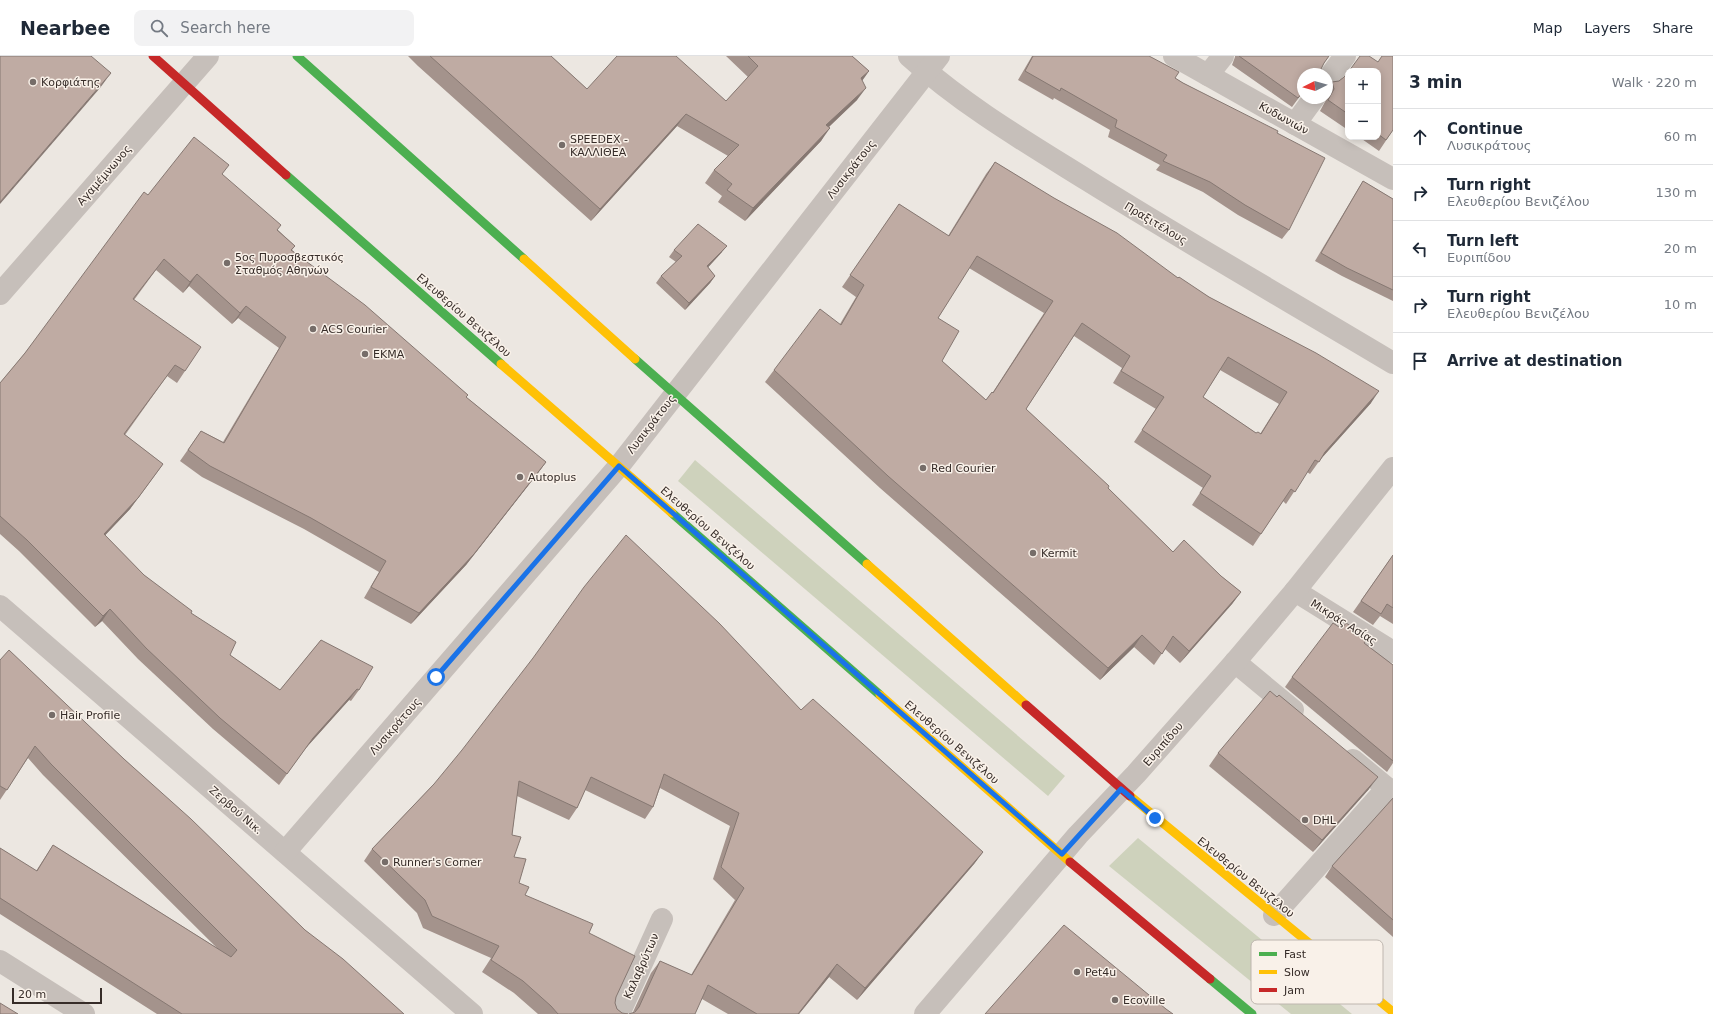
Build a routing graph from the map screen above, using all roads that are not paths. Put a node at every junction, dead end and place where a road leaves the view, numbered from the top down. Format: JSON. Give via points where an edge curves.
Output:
{"nodes":[{"id":1,"x":153,"y":56,"type":"edge"},
{"id":2,"x":208,"y":56,"type":"edge"},
{"id":3,"x":297,"y":56,"type":"edge"},
{"id":4,"x":909,"y":56,"type":"edge"},
{"id":5,"x":1174,"y":56,"type":"edge"},
{"id":6,"x":1223,"y":56,"type":"edge"},
{"id":7,"x":1345,"y":56,"type":"edge"},
{"id":8,"x":933,"y":64,"type":"edge"},
{"id":9,"x":1333,"y":72,"type":"edge"},
{"id":10,"x":1208,"y":75,"type":"junction"},
{"id":11,"x":184,"y":83,"type":"junction"},
{"id":12,"x":1310,"y":104,"type":"edge"},
{"id":13,"x":1295,"y":124,"type":"junction"},
{"id":14,"x":1393,"y":180,"type":"edge"},
{"id":15,"x":0,"y":294,"type":"edge"},
{"id":16,"x":1393,"y":362,"type":"edge"},
{"id":17,"x":674,"y":394,"type":"junction"},
{"id":18,"x":619,"y":466,"type":"junction"},
{"id":19,"x":1393,"y":468,"type":"edge"},
{"id":20,"x":1296,"y":591,"type":"junction"},
{"id":21,"x":0,"y":606,"type":"edge"},
{"id":22,"x":1393,"y":652,"type":"edge"},
{"id":23,"x":1235,"y":662,"type":"junction"},
{"id":24,"x":1308,"y":722,"type":"edge"},
{"id":25,"x":1338,"y":748,"type":"edge"},
{"id":26,"x":1121,"y":789,"type":"junction"},
{"id":27,"x":1390,"y":790,"type":"edge"},
{"id":28,"x":286,"y":852,"type":"junction"},
{"id":29,"x":1062,"y":854,"type":"junction"},
{"id":30,"x":1274,"y":915,"type":"junction"},
{"id":31,"x":662,"y":919,"type":"dead end"},
{"id":32,"x":1305,"y":940,"type":"edge"},
{"id":33,"x":0,"y":962,"type":"edge"},
{"id":34,"x":1383,"y":1004,"type":"edge"},
{"id":35,"x":1393,"y":1012,"type":"edge"},
{"id":36,"x":84,"y":1014,"type":"edge"},
{"id":37,"x":472,"y":1014,"type":"edge"},
{"id":38,"x":619,"y":1014,"type":"edge"},
{"id":39,"x":925,"y":1014,"type":"edge"},
{"id":40,"x":1252,"y":1014,"type":"edge"}],
"edges":[{"from":1,"to":11,"type":"main road","name":"Ελευθερίου Βενιζέλου"},
{"from":2,"to":11,"type":"street","name":"Αγαμέμνωνος"},
{"from":3,"to":17,"type":"main road","name":"Ελευθερίου Βενιζέλου"},
{"from":4,"to":8,"type":"street","name":"Πραξιτέλους"},
{"from":5,"to":10,"type":"street","name":"Κυδωνιών"},
{"from":6,"to":10,"type":"street"},
{"from":7,"to":9,"type":"street"},
{"from":8,"to":16,"type":"street","name":"Πραξιτέλους","via":[[990,120],[1144,216]]},
{"from":8,"to":17,"type":"street","name":"Λυσικράτους"},
{"from":10,"to":13,"type":"street","name":"Κυδωνιών"},
{"from":11,"to":15,"type":"street","name":"Αγαμέμνωνος"},
{"from":11,"to":18,"type":"main road","name":"Ελευθερίου Βενιζέλου"},
{"from":12,"to":13,"type":"street"},
{"from":13,"to":14,"type":"street","name":"Κυδωνιών"},
{"from":17,"to":18,"type":"street","name":"Λυσικράτους"},
{"from":17,"to":26,"type":"main road","name":"Ελευθερίου Βενιζέλου"},
{"from":18,"to":28,"type":"street","name":"Λυσικράτους"},
{"from":18,"to":29,"type":"main road","name":"Ελευθερίου Βενιζέλου"},
{"from":19,"to":20,"type":"street","name":"Ευριπίδου"},
{"from":20,"to":22,"type":"street","name":"Μικράς Ασίας"},
{"from":20,"to":23,"type":"street","name":"Ευριπίδου"},
{"from":21,"to":28,"type":"street","name":"Ζερβού Νικ."},
{"from":23,"to":24,"type":"street"},
{"from":23,"to":26,"type":"street","name":"Ευριπίδου"},
{"from":25,"to":27,"type":"street"},
{"from":26,"to":29,"type":"street","name":"Ευριπίδου"},
{"from":26,"to":30,"type":"main road","name":"Ελευθερίου Βενιζέλου"},
{"from":27,"to":30,"type":"street"},
{"from":28,"to":37,"type":"street","name":"Ζερβού Νικ."},
{"from":29,"to":39,"type":"street","name":"Ευριπίδου"},
{"from":29,"to":40,"type":"main road","name":"Ελευθερίου Βενιζέλου"},
{"from":30,"to":32,"type":"main road","name":"Ελευθερίου Βενιζέλου"},
{"from":31,"to":38,"type":"street","name":"Καλαβρύτων"},
{"from":33,"to":36,"type":"street"},
{"from":34,"to":35,"type":"main road","name":"Ελευθερίου Βενιζέλου"}]}
